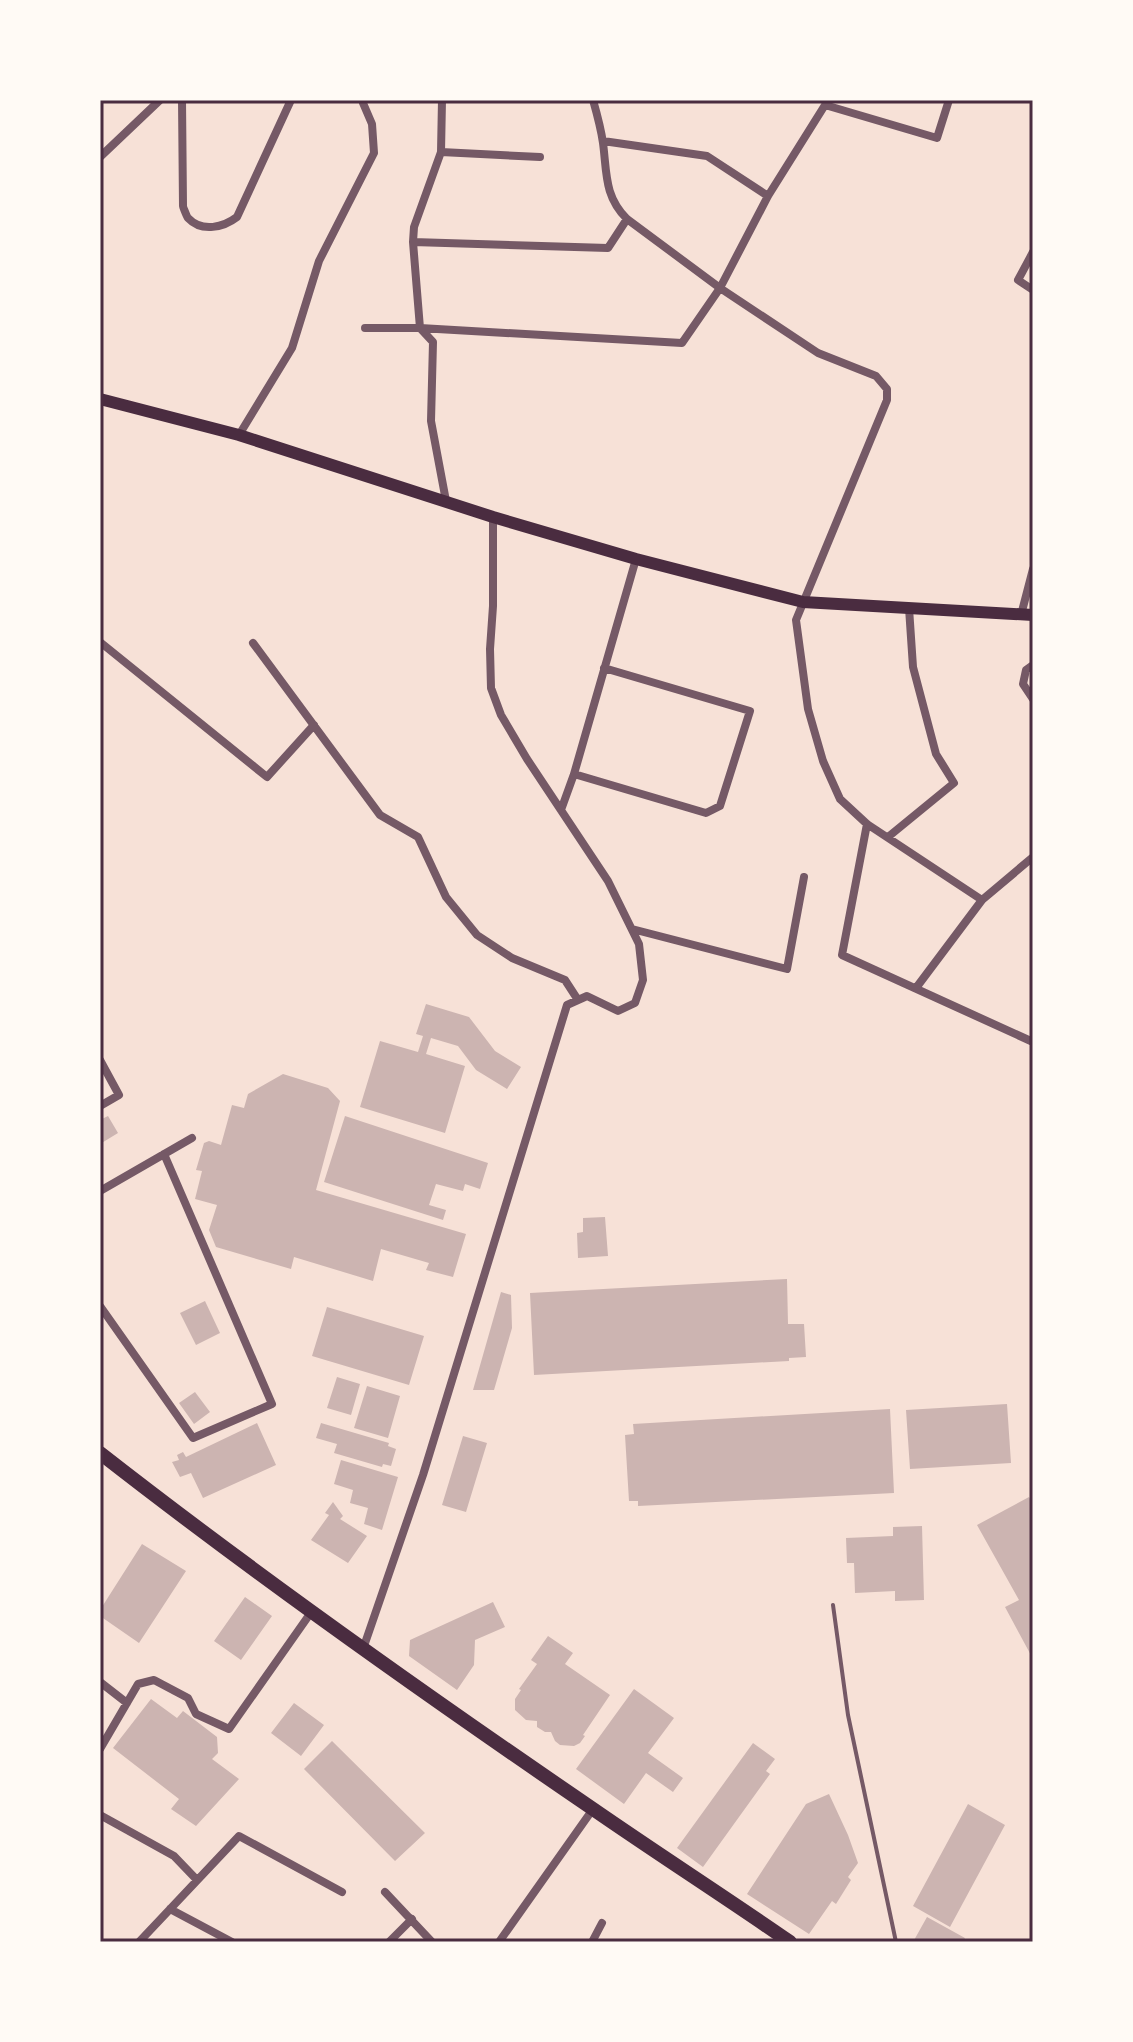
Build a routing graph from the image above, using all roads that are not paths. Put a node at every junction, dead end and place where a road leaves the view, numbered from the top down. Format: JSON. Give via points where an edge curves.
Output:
{"nodes":[{"id":1,"x":160,"y":100,"type":"edge"},
{"id":2,"x":182,"y":100,"type":"edge"},
{"id":3,"x":291,"y":100,"type":"edge"},
{"id":4,"x":442,"y":100,"type":"edge"},
{"id":5,"x":593,"y":100,"type":"edge"},
{"id":6,"x":949,"y":100,"type":"edge"},
{"id":7,"x":824,"y":102,"type":"edge"},
{"id":8,"x":363,"y":103,"type":"dead end"},
{"id":9,"x":603,"y":141,"type":"junction"},
{"id":10,"x":441,"y":152,"type":"junction"},
{"id":11,"x":100,"y":157,"type":"edge"},
{"id":12,"x":540,"y":157,"type":"dead end"},
{"id":13,"x":768,"y":196,"type":"junction"},
{"id":14,"x":627,"y":219,"type":"junction"},
{"id":15,"x":413,"y":242,"type":"junction"},
{"id":16,"x":1033,"y":252,"type":"edge"},
{"id":17,"x":720,"y":288,"type":"junction"},
{"id":18,"x":1033,"y":290,"type":"edge"},
{"id":19,"x":365,"y":328,"type":"dead end"},
{"id":20,"x":420,"y":328,"type":"junction"},
{"id":21,"x":100,"y":399,"type":"edge"},
{"id":22,"x":239,"y":435,"type":"junction"},
{"id":23,"x":446,"y":501,"type":"junction"},
{"id":24,"x":493,"y":517,"type":"junction"},
{"id":25,"x":636,"y":559,"type":"junction"},
{"id":26,"x":1033,"y":569,"type":"edge"},
{"id":27,"x":803,"y":602,"type":"junction"},
{"id":28,"x":909,"y":608,"type":"junction"},
{"id":29,"x":1027,"y":615,"type":"edge"},
{"id":30,"x":100,"y":642,"type":"edge"},
{"id":31,"x":253,"y":643,"type":"dead end"},
{"id":32,"x":1033,"y":665,"type":"edge"},
{"id":33,"x":604,"y":668,"type":"junction"},
{"id":34,"x":1033,"y":699,"type":"edge"},
{"id":35,"x":314,"y":725,"type":"junction"},
{"id":36,"x":574,"y":774,"type":"junction"},
{"id":37,"x":561,"y":810,"type":"junction"},
{"id":38,"x":867,"y":824,"type":"junction"},
{"id":39,"x":888,"y":837,"type":"junction"},
{"id":40,"x":1033,"y":857,"type":"edge"},
{"id":41,"x":804,"y":877,"type":"dead end"},
{"id":42,"x":982,"y":900,"type":"junction"},
{"id":43,"x":632,"y":929,"type":"junction"},
{"id":44,"x":916,"y":988,"type":"junction"},
{"id":45,"x":578,"y":1000,"type":"junction"},
{"id":46,"x":1033,"y":1042,"type":"edge"},
{"id":47,"x":100,"y":1060,"type":"edge"},
{"id":48,"x":100,"y":1106,"type":"edge"},
{"id":49,"x":192,"y":1138,"type":"dead end"},
{"id":50,"x":164,"y":1154,"type":"junction"},
{"id":51,"x":100,"y":1191,"type":"edge"},
{"id":52,"x":100,"y":1306,"type":"edge"},
{"id":53,"x":100,"y":1453,"type":"edge"},
{"id":54,"x":833,"y":1605,"type":"dead end"},
{"id":55,"x":312,"y":1611,"type":"junction"},
{"id":56,"x":363,"y":1649,"type":"junction"},
{"id":57,"x":100,"y":1682,"type":"edge"},
{"id":58,"x":127,"y":1703,"type":"junction"},
{"id":59,"x":100,"y":1749,"type":"edge"},
{"id":60,"x":593,"y":1809,"type":"junction"},
{"id":61,"x":100,"y":1815,"type":"edge"},
{"id":62,"x":197,"y":1880,"type":"junction"},
{"id":63,"x":342,"y":1892,"type":"dead end"},
{"id":64,"x":385,"y":1892,"type":"dead end"},
{"id":65,"x":170,"y":1909,"type":"junction"},
{"id":66,"x":412,"y":1919,"type":"junction"},
{"id":67,"x":602,"y":1923,"type":"dead end"},
{"id":68,"x":139,"y":1942,"type":"edge"},
{"id":69,"x":232,"y":1942,"type":"edge"},
{"id":70,"x":389,"y":1942,"type":"edge"},
{"id":71,"x":432,"y":1942,"type":"edge"},
{"id":72,"x":499,"y":1942,"type":"edge"},
{"id":73,"x":592,"y":1942,"type":"edge"},
{"id":74,"x":790,"y":1942,"type":"edge"},
{"id":75,"x":896,"y":1942,"type":"edge"}],
"edges":[{"from":1,"to":11,"type":"street"},
{"from":2,"to":3,"type":"street","via":[[183,206],[188,218],[212,228],[237,217]]},
{"from":4,"to":10,"type":"street"},
{"from":5,"to":9,"type":"street"},
{"from":6,"to":7,"type":"street","via":[[937,138]]},
{"from":7,"to":13,"type":"street"},
{"from":8,"to":22,"type":"street","via":[[372,124],[374,153],[319,261],[292,348]]},
{"from":9,"to":13,"type":"street","via":[[707,156]]},
{"from":9,"to":14,"type":"street","via":[[610,192],[615,208]]},
{"from":10,"to":12,"type":"street"},
{"from":10,"to":15,"type":"street"},
{"from":13,"to":17,"type":"street"},
{"from":14,"to":15,"type":"street","via":[[608,248]]},
{"from":14,"to":17,"type":"street"},
{"from":15,"to":20,"type":"street"},
{"from":16,"to":18,"type":"street","via":[[1018,280]]},
{"from":17,"to":20,"type":"street","via":[[682,343]]},
{"from":17,"to":27,"type":"street","via":[[818,353],[876,376],[887,389],[887,400]]},
{"from":19,"to":20,"type":"street"},
{"from":20,"to":23,"type":"street","via":[[433,342],[431,421]]},
{"from":21,"to":22,"type":"main road"},
{"from":22,"to":23,"type":"main road"},
{"from":23,"to":24,"type":"main road"},
{"from":24,"to":25,"type":"main road"},
{"from":24,"to":37,"type":"street","via":[[491,688],[501,715]]},
{"from":25,"to":27,"type":"main road"},
{"from":25,"to":33,"type":"street"},
{"from":26,"to":29,"type":"street"},
{"from":27,"to":28,"type":"main road"},
{"from":27,"to":38,"type":"street","via":[[796,620],[819,748],[840,799]]},
{"from":28,"to":29,"type":"main road"},
{"from":28,"to":39,"type":"street","via":[[913,667],[936,754],[954,783]]},
{"from":30,"to":35,"type":"street","via":[[267,777]]},
{"from":31,"to":35,"type":"street"},
{"from":32,"to":34,"type":"street","via":[[1023,684]]},
{"from":33,"to":36,"type":"street"},
{"from":33,"to":36,"type":"street","via":[[750,711],[720,806],[706,813]]},
{"from":35,"to":45,"type":"street","via":[[380,815],[418,837],[446,897],[477,935],[512,958],[565,980]]},
{"from":36,"to":37,"type":"street"},
{"from":37,"to":43,"type":"street"},
{"from":38,"to":39,"type":"street"},
{"from":38,"to":44,"type":"street","via":[[842,955]]},
{"from":39,"to":42,"type":"street"},
{"from":40,"to":42,"type":"street"},
{"from":41,"to":43,"type":"street","via":[[787,969]]},
{"from":42,"to":44,"type":"street"},
{"from":43,"to":45,"type":"street","via":[[643,980],[635,1003],[618,1011],[587,996]]},
{"from":44,"to":46,"type":"street"},
{"from":45,"to":56,"type":"street","via":[[567,1005],[423,1475]]},
{"from":47,"to":48,"type":"street","via":[[119,1095]]},
{"from":49,"to":50,"type":"street"},
{"from":50,"to":51,"type":"street"},
{"from":50,"to":52,"type":"street","via":[[272,1404],[193,1438]]},
{"from":53,"to":55,"type":"highway"},
{"from":54,"to":75,"type":"lane","via":[[848,1715]]},
{"from":55,"to":56,"type":"highway"},
{"from":55,"to":58,"type":"street","via":[[229,1729],[196,1714],[188,1698],[154,1680],[138,1684]]},
{"from":56,"to":60,"type":"highway"},
{"from":57,"to":58,"type":"street"},
{"from":58,"to":59,"type":"street"},
{"from":60,"to":72,"type":"street"},
{"from":60,"to":74,"type":"highway"},
{"from":61,"to":62,"type":"street","via":[[174,1856]]},
{"from":62,"to":63,"type":"street","via":[[239,1836]]},
{"from":62,"to":65,"type":"street"},
{"from":64,"to":66,"type":"street"},
{"from":65,"to":68,"type":"street"},
{"from":65,"to":69,"type":"street"},
{"from":66,"to":70,"type":"street"},
{"from":66,"to":71,"type":"street"},
{"from":67,"to":73,"type":"street"}]}
